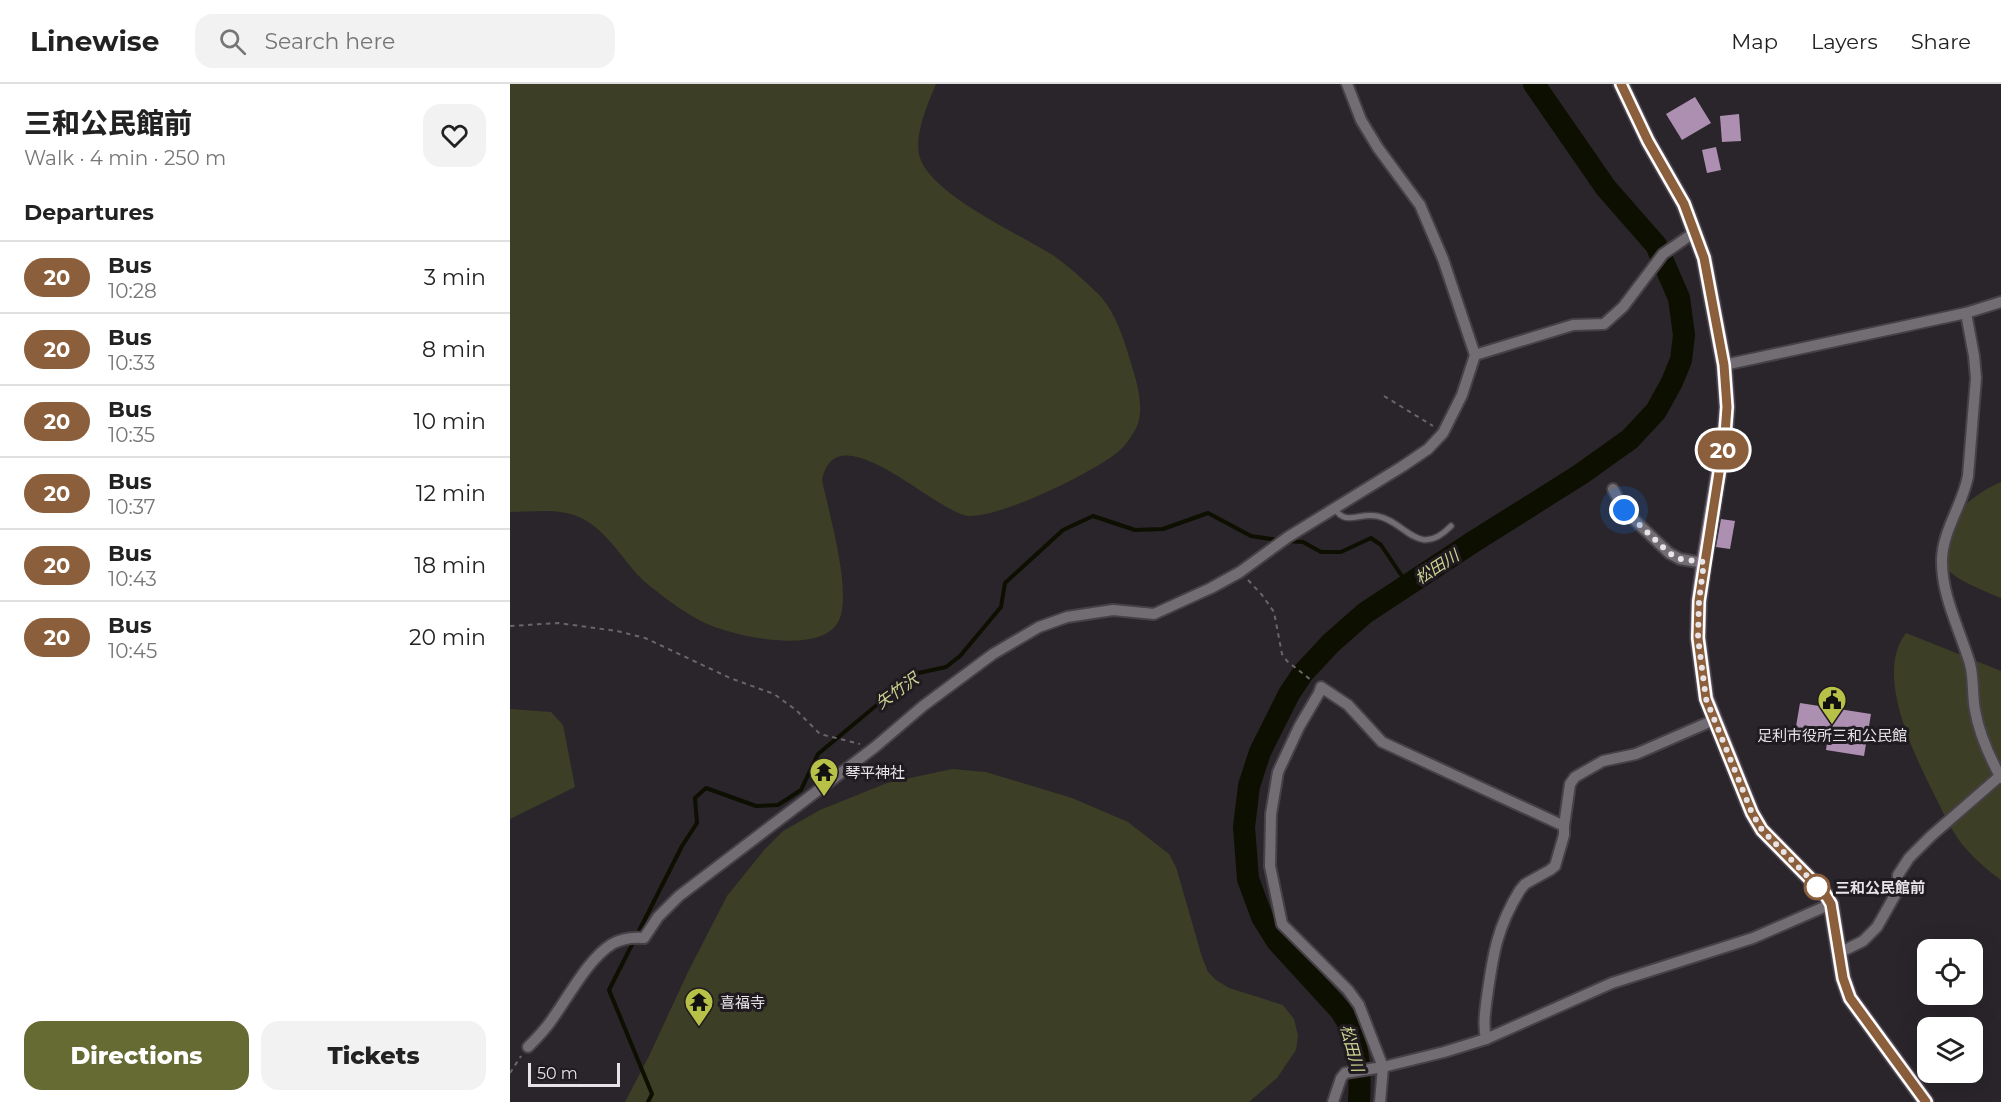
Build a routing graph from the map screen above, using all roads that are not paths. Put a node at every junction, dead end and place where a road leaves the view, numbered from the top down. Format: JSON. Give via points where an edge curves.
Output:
{"nodes":[{"id":1,"x":1347,"y":84,"type":"edge"},
{"id":2,"x":1621,"y":84,"type":"edge"},
{"id":3,"x":1695,"y":232,"type":"junction"},
{"id":4,"x":2001,"y":302,"type":"edge"},
{"id":5,"x":1966,"y":313,"type":"junction"},
{"id":6,"x":1475,"y":355,"type":"junction"},
{"id":7,"x":1724,"y":365,"type":"junction"},
{"id":8,"x":1613,"y":489,"type":"dead end"},
{"id":9,"x":1334,"y":508,"type":"junction"},
{"id":10,"x":1451,"y":526,"type":"dead end"},
{"id":11,"x":1704,"y":562,"type":"junction"},
{"id":12,"x":1714,"y":720,"type":"junction"},
{"id":13,"x":2000,"y":777,"type":"edge"},
{"id":14,"x":1564,"y":826,"type":"junction"},
{"id":15,"x":1831,"y":904,"type":"junction"},
{"id":16,"x":1839,"y":952,"type":"junction"},
{"id":17,"x":1486,"y":1040,"type":"junction"},
{"id":18,"x":528,"y":1047,"type":"road end"},
{"id":19,"x":1382,"y":1067,"type":"junction"},
{"id":20,"x":1333,"y":1102,"type":"edge"},
{"id":21,"x":1380,"y":1102,"type":"edge"},
{"id":22,"x":1926,"y":1102,"type":"edge"}],
"edges":[{"from":1,"to":6,"type":"street","via":[[1361,120],[1420,205],[1443,259]]},
{"from":2,"to":3,"type":"main road"},
{"from":3,"to":6,"type":"street","via":[[1663,254],[1623,307],[1604,324],[1573,325]]},
{"from":3,"to":7,"type":"main road","via":[[1704,258]]},
{"from":4,"to":5,"type":"street"},
{"from":5,"to":7,"type":"street"},
{"from":5,"to":13,"type":"street","via":[[1976,378],[1968,476],[1945,541],[1943,575],[1972,671],[1974,708],[1981,736]]},
{"from":6,"to":9,"type":"street","via":[[1462,395],[1444,431],[1428,449]]},
{"from":7,"to":11,"type":"main road","via":[[1725,434]]},
{"from":8,"to":11,"type":"street","via":[[1624,510],[1669,553],[1680,559]]},
{"from":9,"to":10,"type":"lane","via":[[1346,518],[1379,516],[1423,539],[1438,537]]},
{"from":9,"to":18,"type":"street","via":[[1240,572],[1154,615],[1113,610],[1084,613],[1039,627],[993,654],[679,896],[644,938],[613,943],[603,951]]},
{"from":11,"to":12,"type":"main road","via":[[1698,638],[1706,699]]},
{"from":12,"to":14,"type":"street","via":[[1636,754],[1603,761],[1575,777],[1570,784]]},
{"from":12,"to":15,"type":"main road","via":[[1762,830]]},
{"from":13,"to":16,"type":"street","via":[[1909,858],[1898,875],[1898,890],[1877,927],[1863,941]]},
{"from":14,"to":17,"type":"street","via":[[1554,866],[1525,884],[1499,932],[1491,958]]},
{"from":14,"to":19,"type":"street","via":[[1382,742],[1348,705],[1321,687],[1278,772],[1270,814],[1272,876],[1281,924],[1354,997]]},
{"from":15,"to":16,"type":"main road"},
{"from":15,"to":17,"type":"street","via":[[1753,938],[1612,983]]},
{"from":16,"to":22,"type":"main road","via":[[1850,998]]},
{"from":17,"to":19,"type":"street"},
{"from":19,"to":20,"type":"street","via":[[1343,1074]]},
{"from":19,"to":21,"type":"street"}]}
